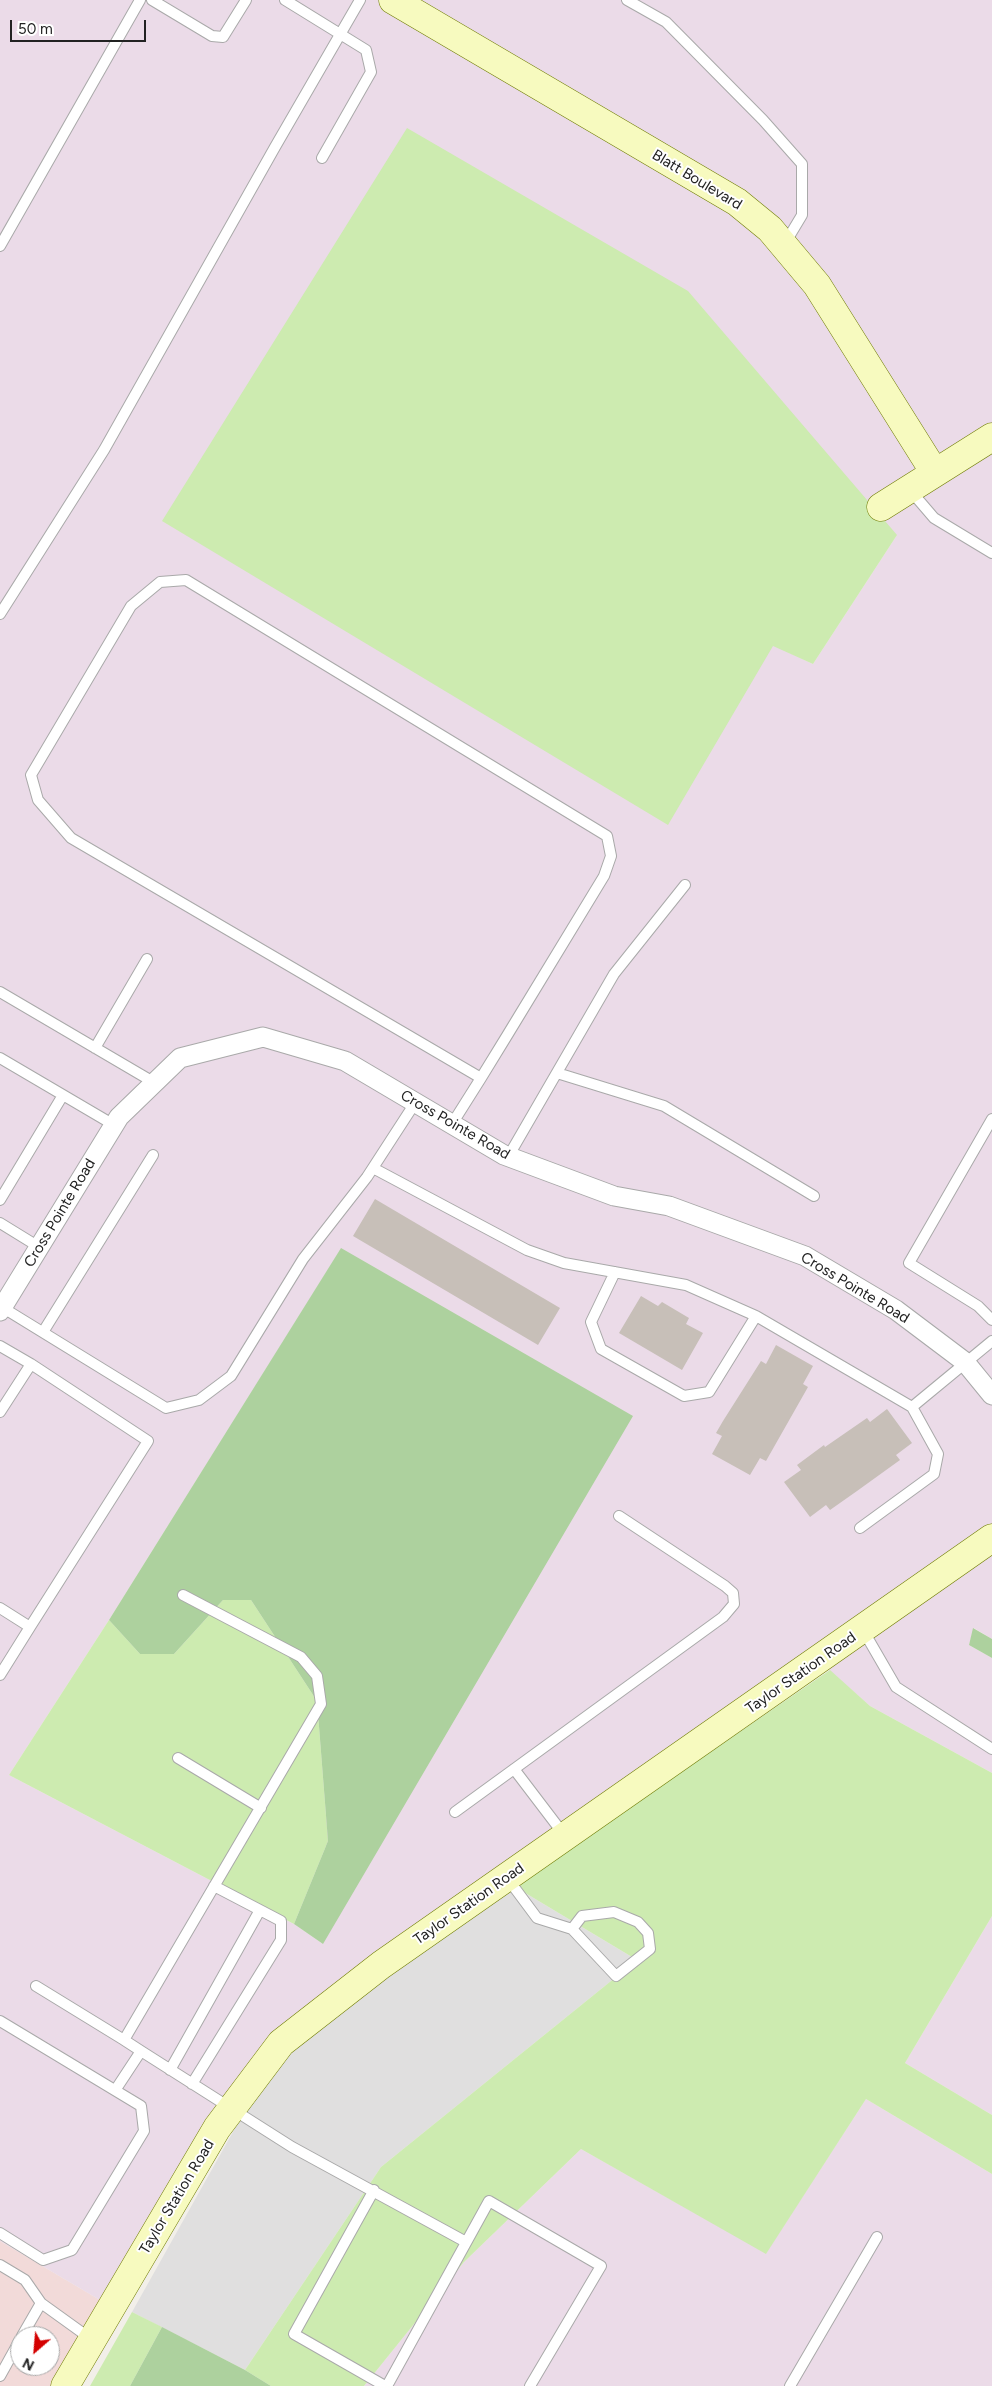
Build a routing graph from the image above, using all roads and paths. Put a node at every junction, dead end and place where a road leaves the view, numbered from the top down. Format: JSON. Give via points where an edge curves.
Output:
{"nodes":[{"id":1,"x":140,"y":0,"type":"edge"},
{"id":2,"x":152,"y":0,"type":"edge"},
{"id":3,"x":246,"y":0,"type":"edge"},
{"id":4,"x":285,"y":0,"type":"edge"},
{"id":5,"x":360,"y":0,"type":"edge"},
{"id":6,"x":394,"y":0,"type":"edge"},
{"id":7,"x":627,"y":0,"type":"edge"},
{"id":8,"x":341,"y":33,"type":"junction"},
{"id":9,"x":322,"y":158,"type":"dead end"},
{"id":10,"x":0,"y":246,"type":"edge"},
{"id":11,"x":784,"y":246,"type":"junction"},
{"id":12,"x":992,"y":437,"type":"edge"},
{"id":13,"x":935,"y":473,"type":"junction"},
{"id":14,"x":909,"y":489,"type":"junction"},
{"id":15,"x":881,"y":507,"type":"dead end"},
{"id":16,"x":992,"y":553,"type":"edge"},
{"id":17,"x":0,"y":614,"type":"edge"},
{"id":18,"x":685,"y":885,"type":"dead end"},
{"id":19,"x":146,"y":959,"type":"dead end"},
{"id":20,"x":0,"y":992,"type":"edge"},
{"id":21,"x":95,"y":1048,"type":"junction"},
{"id":22,"x":0,"y":1058,"type":"edge"},
{"id":23,"x":557,"y":1073,"type":"junction"},
{"id":24,"x":481,"y":1078,"type":"junction"},
{"id":25,"x":154,"y":1083,"type":"junction"},
{"id":26,"x":63,"y":1095,"type":"junction"},
{"id":27,"x":415,"y":1102,"type":"junction"},
{"id":28,"x":992,"y":1119,"type":"edge"},
{"id":29,"x":452,"y":1124,"type":"junction"},
{"id":30,"x":114,"y":1125,"type":"junction"},
{"id":31,"x":153,"y":1155,"type":"dead end"},
{"id":32,"x":508,"y":1157,"type":"junction"},
{"id":33,"x":373,"y":1168,"type":"junction"},
{"id":34,"x":814,"y":1196,"type":"dead end"},
{"id":35,"x":0,"y":1200,"type":"edge"},
{"id":36,"x":0,"y":1223,"type":"edge"},
{"id":37,"x":39,"y":1247,"type":"junction"},
{"id":38,"x":615,"y":1272,"type":"junction"},
{"id":39,"x":1,"y":1308,"type":"edge"},
{"id":40,"x":756,"y":1316,"type":"junction"},
{"id":41,"x":992,"y":1320,"type":"edge"},
{"id":42,"x":43,"y":1332,"type":"junction"},
{"id":43,"x":992,"y":1341,"type":"edge"},
{"id":44,"x":0,"y":1346,"type":"edge"},
{"id":45,"x":965,"y":1362,"type":"junction"},
{"id":46,"x":31,"y":1364,"type":"junction"},
{"id":47,"x":992,"y":1395,"type":"edge"},
{"id":48,"x":912,"y":1407,"type":"junction"},
{"id":49,"x":0,"y":1412,"type":"edge"},
{"id":50,"x":619,"y":1516,"type":"dead end"},
{"id":51,"x":860,"y":1528,"type":"dead end"},
{"id":52,"x":992,"y":1538,"type":"edge"},
{"id":53,"x":182,"y":1595,"type":"dead end"},
{"id":54,"x":0,"y":1608,"type":"edge"},
{"id":55,"x":30,"y":1627,"type":"junction"},
{"id":56,"x":862,"y":1630,"type":"junction"},
{"id":57,"x":0,"y":1675,"type":"edge"},
{"id":58,"x":992,"y":1749,"type":"edge"},
{"id":59,"x":178,"y":1758,"type":"dead end"},
{"id":60,"x":514,"y":1770,"type":"junction"},
{"id":61,"x":261,"y":1808,"type":"junction"},
{"id":62,"x":455,"y":1812,"type":"dead end"},
{"id":63,"x":565,"y":1838,"type":"junction"},
{"id":64,"x":507,"y":1878,"type":"junction"},
{"id":65,"x":214,"y":1886,"type":"junction"},
{"id":66,"x":260,"y":1910,"type":"junction"},
{"id":67,"x":572,"y":1929,"type":"junction"},
{"id":68,"x":36,"y":1986,"type":"dead end"},
{"id":69,"x":0,"y":2021,"type":"edge"},
{"id":70,"x":124,"y":2040,"type":"junction"},
{"id":71,"x":141,"y":2051,"type":"junction"},
{"id":72,"x":170,"y":2070,"type":"junction"},
{"id":73,"x":192,"y":2084,"type":"junction"},
{"id":74,"x":116,"y":2089,"type":"junction"},
{"id":75,"x":231,"y":2109,"type":"junction"},
{"id":76,"x":374,"y":2190,"type":"junction"},
{"id":77,"x":0,"y":2233,"type":"edge"},
{"id":78,"x":877,"y":2237,"type":"dead end"},
{"id":79,"x":466,"y":2242,"type":"junction"},
{"id":80,"x":0,"y":2265,"type":"edge"},
{"id":81,"x":41,"y":2303,"type":"junction"},
{"id":82,"x":28,"y":2326,"type":"edge"},
{"id":83,"x":92,"y":2340,"type":"junction"},
{"id":84,"x":10,"y":2358,"type":"edge"},
{"id":85,"x":0,"y":2376,"type":"edge"},
{"id":86,"x":65,"y":2386,"type":"edge"},
{"id":87,"x":386,"y":2386,"type":"edge"},
{"id":88,"x":530,"y":2386,"type":"edge"},
{"id":89,"x":790,"y":2386,"type":"edge"}],
"edges":[{"from":1,"to":10,"type":"lane"},
{"from":2,"to":3,"type":"lane","via":[[212,36],[223,37]]},
{"from":4,"to":8,"type":"lane"},
{"from":5,"to":8,"type":"lane"},
{"from":6,"to":11,"type":"main road","name":"Blatt Boulevard","via":[[737,202],[770,229]]},
{"from":7,"to":11,"type":"lane","via":[[666,22],[802,164],[802,215]]},
{"from":8,"to":9,"type":"lane","via":[[366,50],[371,72]]},
{"from":8,"to":17,"type":"lane","via":[[104,450]]},
{"from":11,"to":13,"type":"main road","name":"Blatt Boulevard","via":[[817,285]]},
{"from":12,"to":13,"type":"main road"},
{"from":13,"to":14,"type":"main road"},
{"from":14,"to":15,"type":"main road"},
{"from":14,"to":16,"type":"lane","via":[[934,518]]},
{"from":18,"to":23,"type":"lane","via":[[614,974]]},
{"from":19,"to":21,"type":"lane"},
{"from":20,"to":21,"type":"lane"},
{"from":21,"to":25,"type":"lane"},
{"from":22,"to":26,"type":"lane"},
{"from":23,"to":32,"type":"lane"},
{"from":23,"to":34,"type":"lane","via":[[664,1106]]},
{"from":24,"to":24,"type":"lane","via":[[604,876],[611,856],[608,836],[186,580],[160,582],[131,606],[31,775],[38,800],[71,838]]},
{"from":24,"to":29,"type":"lane"},
{"from":25,"to":27,"type":"street","name":"Cross Pointe Road","via":[[180,1058],[263,1038],[345,1061]]},
{"from":25,"to":30,"type":"street","name":"Cross Pointe Road"},
{"from":26,"to":30,"type":"lane"},
{"from":26,"to":35,"type":"lane"},
{"from":27,"to":29,"type":"street","name":"Cross Pointe Road"},
{"from":27,"to":33,"type":"lane"},
{"from":28,"to":41,"type":"lane","via":[[909,1263],[978,1306]]},
{"from":29,"to":32,"type":"street","name":"Cross Pointe Road"},
{"from":30,"to":37,"type":"street","name":"Cross Pointe Road"},
{"from":31,"to":42,"type":"lane"},
{"from":32,"to":45,"type":"street","name":"Cross Pointe Road","via":[[614,1196],[670,1206],[805,1256],[896,1310]]},
{"from":33,"to":38,"type":"lane","via":[[527,1250],[564,1263]]},
{"from":33,"to":42,"type":"lane","via":[[303,1259],[231,1376],[199,1400],[166,1408]]},
{"from":36,"to":37,"type":"lane"},
{"from":37,"to":39,"type":"street","name":"Cross Pointe Road"},
{"from":38,"to":40,"type":"lane","via":[[686,1285]]},
{"from":38,"to":40,"type":"lane","via":[[591,1322],[600,1349],[684,1396],[709,1392]]},
{"from":39,"to":42,"type":"lane"},
{"from":40,"to":48,"type":"lane"},
{"from":43,"to":45,"type":"lane"},
{"from":44,"to":46,"type":"lane"},
{"from":45,"to":47,"type":"street","name":"Cross Pointe Road"},
{"from":45,"to":48,"type":"lane"},
{"from":46,"to":49,"type":"lane"},
{"from":46,"to":55,"type":"lane","via":[[148,1441]]},
{"from":48,"to":51,"type":"lane","via":[[938,1454],[934,1474]]},
{"from":50,"to":60,"type":"lane","via":[[725,1586],[733,1593],[734,1604],[723,1617]]},
{"from":52,"to":56,"type":"main road","name":"Taylor Station Road"},
{"from":53,"to":61,"type":"lane","via":[[301,1657],[316,1676],[321,1704]]},
{"from":54,"to":55,"type":"lane"},
{"from":55,"to":57,"type":"lane"},
{"from":56,"to":58,"type":"lane","via":[[896,1687]]},
{"from":56,"to":63,"type":"main road","name":"Taylor Station Road"},
{"from":59,"to":61,"type":"lane"},
{"from":60,"to":62,"type":"lane"},
{"from":60,"to":63,"type":"lane"},
{"from":61,"to":65,"type":"lane"},
{"from":63,"to":64,"type":"main road","name":"Taylor Station Road"},
{"from":64,"to":67,"type":"lane","via":[[537,1918]]},
{"from":64,"to":75,"type":"main road","name":"Taylor Station Road","via":[[381,1965],[281,2043]]},
{"from":65,"to":66,"type":"lane"},
{"from":65,"to":70,"type":"lane"},
{"from":66,"to":72,"type":"lane"},
{"from":66,"to":73,"type":"lane","via":[[281,1921],[281,1940]]},
{"from":67,"to":67,"type":"lane","via":[[616,1976],[650,1949],[648,1933],[638,1922],[614,1912],[582,1916]]},
{"from":68,"to":70,"type":"lane"},
{"from":69,"to":74,"type":"lane"},
{"from":70,"to":71,"type":"lane"},
{"from":71,"to":72,"type":"lane"},
{"from":71,"to":74,"type":"lane"},
{"from":72,"to":73,"type":"lane"},
{"from":73,"to":75,"type":"lane"},
{"from":74,"to":77,"type":"lane","via":[[141,2106],[144,2131],[72,2250],[43,2260]]},
{"from":75,"to":76,"type":"lane","via":[[292,2147]]},
{"from":75,"to":83,"type":"main road","name":"Taylor Station Road"},
{"from":76,"to":79,"type":"lane"},
{"from":76,"to":87,"type":"lane","via":[[294,2334]]},
{"from":78,"to":89,"type":"lane"},
{"from":79,"to":87,"type":"lane"},
{"from":79,"to":88,"type":"lane","via":[[489,2201],[600,2266]]},
{"from":80,"to":81,"type":"lane","via":[[24,2280]]},
{"from":81,"to":82,"type":"lane"},
{"from":81,"to":83,"type":"lane"},
{"from":83,"to":86,"type":"main road","name":"Taylor Station Road"},
{"from":84,"to":85,"type":"lane"}]}
